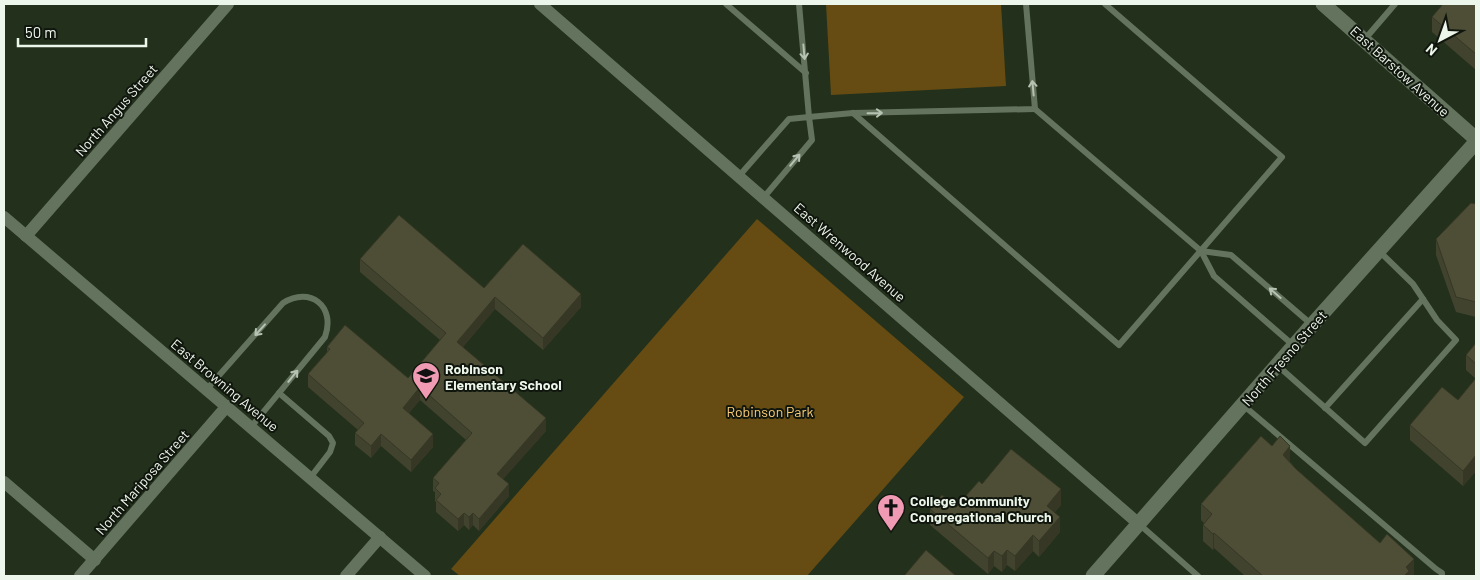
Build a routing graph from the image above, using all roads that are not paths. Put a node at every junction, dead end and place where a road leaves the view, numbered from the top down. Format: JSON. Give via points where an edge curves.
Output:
{"nodes":[{"id":1,"x":228,"y":4,"type":"edge"},
{"id":2,"x":540,"y":4,"type":"edge"},
{"id":3,"x":726,"y":4,"type":"edge"},
{"id":4,"x":799,"y":4,"type":"edge"},
{"id":5,"x":1026,"y":4,"type":"edge"},
{"id":6,"x":1104,"y":4,"type":"edge"},
{"id":7,"x":1323,"y":4,"type":"edge"},
{"id":8,"x":1395,"y":4,"type":"edge"},
{"id":9,"x":1365,"y":39,"type":"junction"},
{"id":10,"x":806,"y":73,"type":"junction"},
{"id":11,"x":1035,"y":109,"type":"junction"},
{"id":12,"x":852,"y":113,"type":"junction"},
{"id":13,"x":809,"y":117,"type":"junction"},
{"id":14,"x":1476,"y":140,"type":"edge"},
{"id":15,"x":739,"y":176,"type":"junction"},
{"id":16,"x":764,"y":197,"type":"junction"},
{"id":17,"x":4,"y":217,"type":"edge"},
{"id":18,"x":26,"y":236,"type":"junction"},
{"id":19,"x":1378,"y":250,"type":"junction"},
{"id":20,"x":1201,"y":251,"type":"junction"},
{"id":21,"x":1423,"y":299,"type":"junction"},
{"id":22,"x":1312,"y":325,"type":"junction"},
{"id":23,"x":1294,"y":346,"type":"junction"},
{"id":24,"x":1277,"y":365,"type":"junction"},
{"id":25,"x":207,"y":389,"type":"junction"},
{"id":26,"x":279,"y":393,"type":"junction"},
{"id":27,"x":1243,"y":405,"type":"junction"},
{"id":28,"x":227,"y":406,"type":"junction"},
{"id":29,"x":1326,"y":408,"type":"junction"},
{"id":30,"x":251,"y":427,"type":"junction"},
{"id":31,"x":310,"y":478,"type":"junction"},
{"id":32,"x":4,"y":482,"type":"edge"},
{"id":33,"x":1139,"y":524,"type":"junction"},
{"id":34,"x":380,"y":537,"type":"junction"},
{"id":35,"x":95,"y":560,"type":"junction"},
{"id":36,"x":80,"y":576,"type":"edge"},
{"id":37,"x":346,"y":576,"type":"edge"},
{"id":38,"x":425,"y":576,"type":"edge"},
{"id":39,"x":1094,"y":576,"type":"edge"},
{"id":40,"x":1198,"y":576,"type":"edge"},
{"id":41,"x":1442,"y":576,"type":"edge"}],
"edges":[{"from":1,"to":18,"type":"street","name":"North Angus Street"},
{"from":2,"to":15,"type":"street","name":"East Wrenwood Avenue"},
{"from":3,"to":10,"type":"lane"},
{"from":4,"to":10,"type":"lane","one_way":true},
{"from":11,"to":5,"type":"lane","one_way":true},
{"from":6,"to":20,"type":"lane","via":[[1282,157]]},
{"from":7,"to":9,"type":"main road","name":"East Barstow Avenue"},
{"from":8,"to":9,"type":"lane"},
{"from":9,"to":14,"type":"main road","name":"East Barstow Avenue"},
{"from":10,"to":13,"type":"lane"},
{"from":12,"to":11,"type":"lane","one_way":true},
{"from":11,"to":20,"type":"lane"},
{"from":12,"to":13,"type":"lane"},
{"from":12,"to":20,"type":"lane","via":[[1120,346]]},
{"from":13,"to":15,"type":"lane","via":[[789,119]]},
{"from":16,"to":13,"type":"lane","one_way":true,"via":[[812,140]]},
{"from":14,"to":19,"type":"main road","name":"North Fresno Street"},
{"from":15,"to":16,"type":"street","name":"East Wrenwood Avenue"},
{"from":16,"to":33,"type":"street","name":"East Wrenwood Avenue"},
{"from":17,"to":18,"type":"street","name":"East Browning Avenue"},
{"from":18,"to":25,"type":"street","name":"East Browning Avenue"},
{"from":19,"to":21,"type":"lane","via":[[1413,284]]},
{"from":19,"to":22,"type":"main road","name":"North Fresno Street"},
{"from":22,"to":20,"type":"lane","one_way":true,"via":[[1231,255]]},
{"from":20,"to":23,"type":"lane","via":[[1214,276]]},
{"from":21,"to":29,"type":"lane"},
{"from":21,"to":29,"type":"lane","via":[[1456,340],[1365,443]]},
{"from":22,"to":23,"type":"main road","name":"North Fresno Street"},
{"from":23,"to":24,"type":"main road","name":"North Fresno Street"},
{"from":24,"to":27,"type":"main road","name":"North Fresno Street"},
{"from":24,"to":29,"type":"lane"},
{"from":26,"to":25,"type":"lane","one_way":true,"via":[[325,336],[329,326],[327,314],[318,301],[308,297],[294,296],[283,303]]},
{"from":25,"to":28,"type":"street","name":"East Browning Avenue"},
{"from":26,"to":30,"type":"lane"},
{"from":26,"to":31,"type":"lane","via":[[329,436],[333,444]]},
{"from":27,"to":33,"type":"main road","name":"North Fresno Street"},
{"from":27,"to":41,"type":"lane"},
{"from":28,"to":30,"type":"street","name":"East Browning Avenue"},
{"from":28,"to":35,"type":"street","name":"North Mariposa Street"},
{"from":30,"to":31,"type":"street","name":"East Browning Avenue"},
{"from":31,"to":34,"type":"street","name":"East Browning Avenue"},
{"from":32,"to":35,"type":"street"},
{"from":33,"to":39,"type":"main road","name":"North Fresno Street"},
{"from":33,"to":40,"type":"lane"},
{"from":34,"to":37,"type":"street"},
{"from":34,"to":38,"type":"street","name":"East Browning Avenue"},
{"from":35,"to":36,"type":"street","name":"North Mariposa Street"}]}
